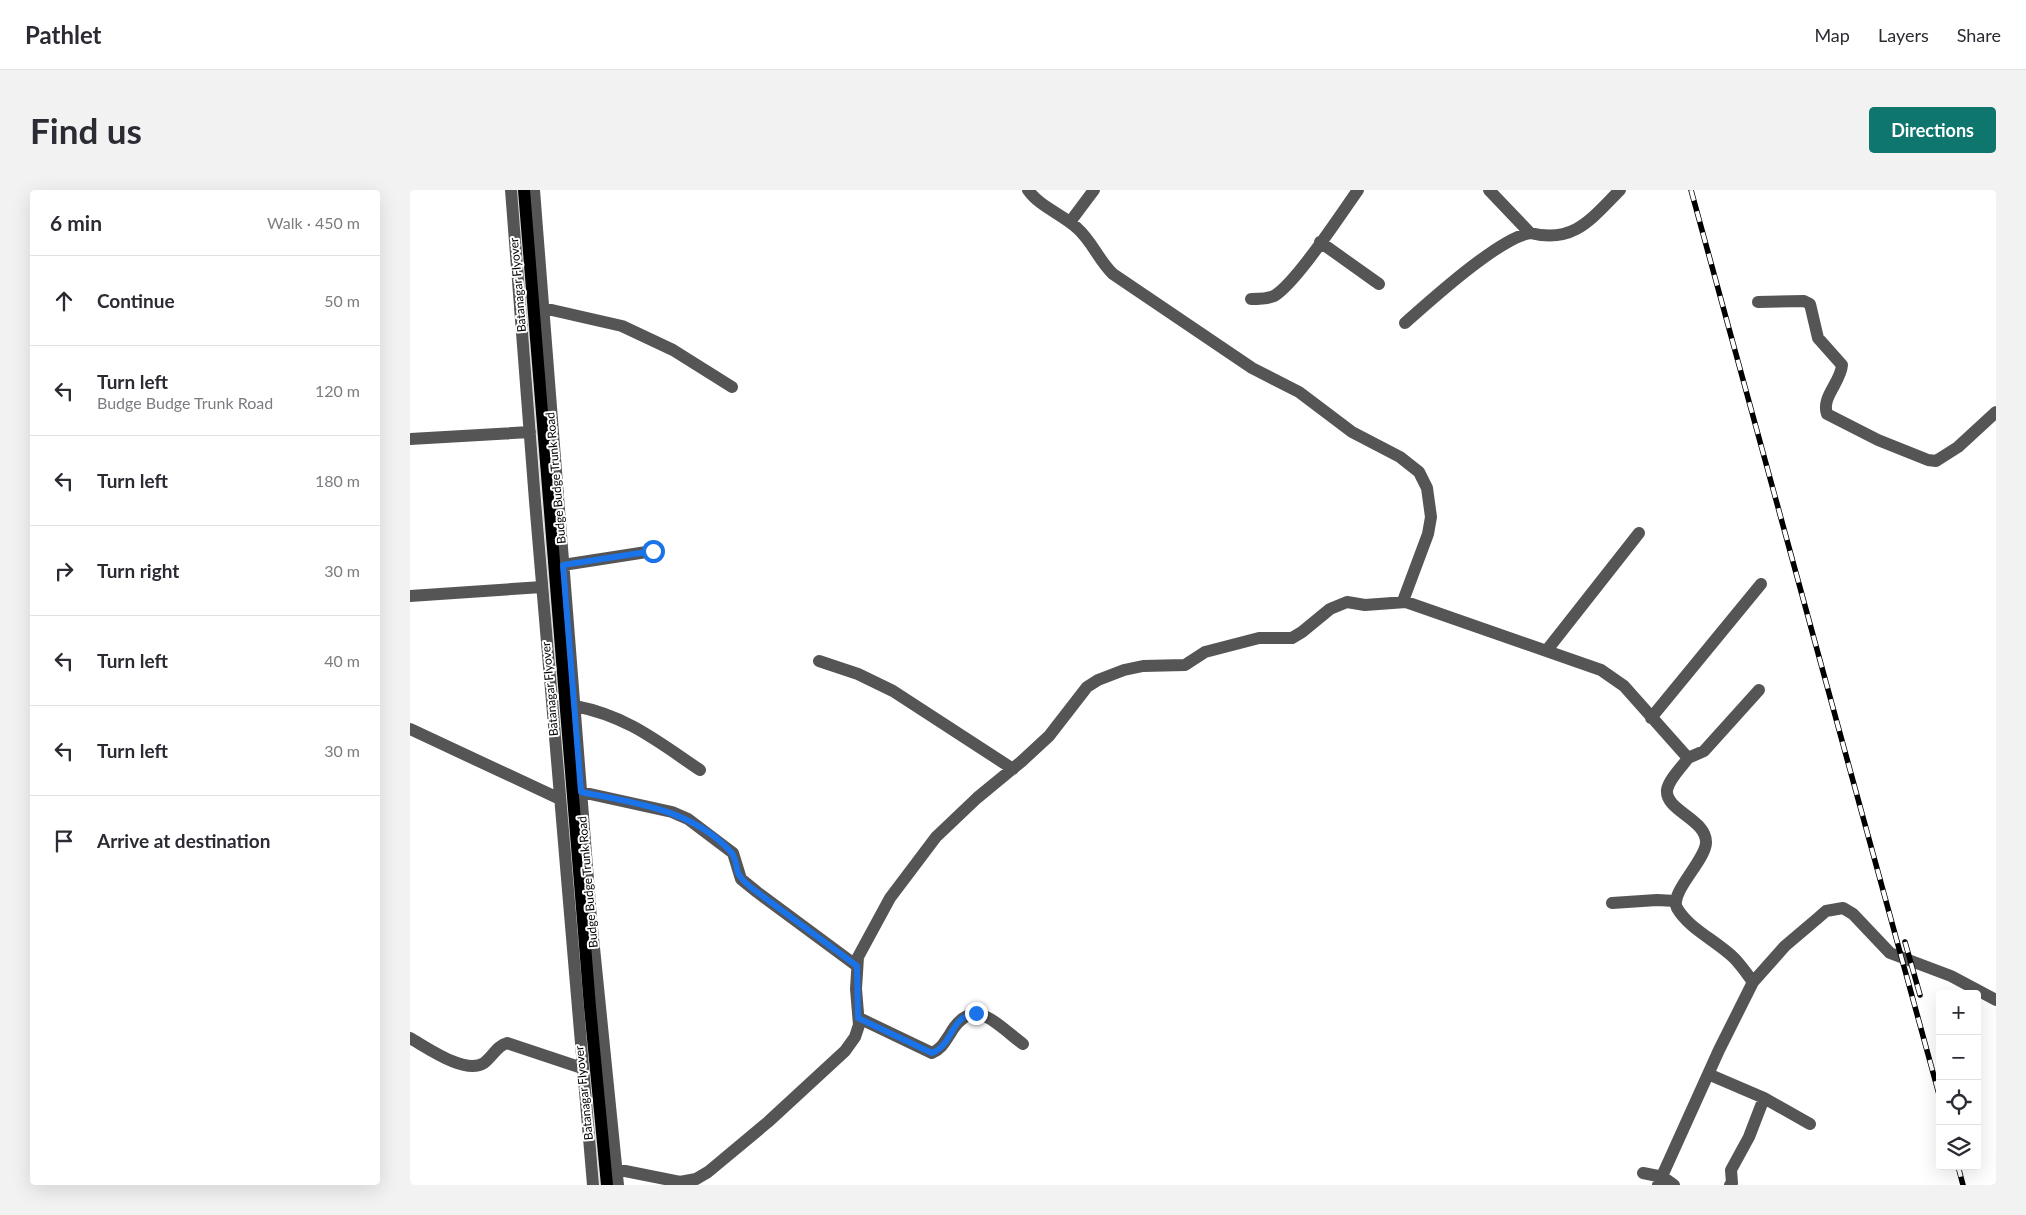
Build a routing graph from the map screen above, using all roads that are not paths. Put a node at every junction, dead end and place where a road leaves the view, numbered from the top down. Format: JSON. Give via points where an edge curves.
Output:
{"nodes":[{"id":1,"x":511,"y":190,"type":"edge"},
{"id":2,"x":524,"y":190,"type":"edge"},
{"id":3,"x":534,"y":190,"type":"edge"},
{"id":4,"x":1028,"y":190,"type":"edge"},
{"id":5,"x":1094,"y":190,"type":"edge"},
{"id":6,"x":1358,"y":190,"type":"edge"},
{"id":7,"x":1490,"y":190,"type":"edge"},
{"id":8,"x":1620,"y":190,"type":"edge"},
{"id":9,"x":1070,"y":222,"type":"junction"},
{"id":10,"x":1530,"y":233,"type":"junction"},
{"id":11,"x":1320,"y":242,"type":"junction"},
{"id":12,"x":1379,"y":284,"type":"dead end"},
{"id":13,"x":1251,"y":299,"type":"dead end"},
{"id":14,"x":1758,"y":302,"type":"dead end"},
{"id":15,"x":543,"y":308,"type":"junction"},
{"id":16,"x":1405,"y":323,"type":"dead end"},
{"id":17,"x":732,"y":387,"type":"dead end"},
{"id":18,"x":1996,"y":412,"type":"edge"},
{"id":19,"x":530,"y":432,"type":"junction"},
{"id":20,"x":410,"y":439,"type":"edge"},
{"id":21,"x":1639,"y":533,"type":"dead end"},
{"id":22,"x":653,"y":551,"type":"dead end"},
{"id":23,"x":563,"y":565,"type":"junction"},
{"id":24,"x":1761,"y":584,"type":"dead end"},
{"id":25,"x":542,"y":586,"type":"junction"},
{"id":26,"x":410,"y":596,"type":"edge"},
{"id":27,"x":1403,"y":601,"type":"junction"},
{"id":28,"x":1547,"y":650,"type":"junction"},
{"id":29,"x":819,"y":661,"type":"dead end"},
{"id":30,"x":1759,"y":690,"type":"dead end"},
{"id":31,"x":574,"y":706,"type":"junction"},
{"id":32,"x":1651,"y":718,"type":"junction"},
{"id":33,"x":410,"y":729,"type":"edge"},
{"id":34,"x":1688,"y":758,"type":"junction"},
{"id":35,"x":1013,"y":769,"type":"junction"},
{"id":36,"x":700,"y":770,"type":"dead end"},
{"id":37,"x":581,"y":792,"type":"junction"},
{"id":38,"x":560,"y":799,"type":"junction"},
{"id":39,"x":1676,"y":901,"type":"junction"},
{"id":40,"x":1612,"y":903,"type":"dead end"},
{"id":41,"x":857,"y":966,"type":"junction"},
{"id":42,"x":1753,"y":982,"type":"junction"},
{"id":43,"x":1996,"y":1000,"type":"edge"},
{"id":44,"x":858,"y":1018,"type":"junction"},
{"id":45,"x":410,"y":1038,"type":"edge"},
{"id":46,"x":1023,"y":1044,"type":"dead end"},
{"id":47,"x":582,"y":1068,"type":"junction"},
{"id":48,"x":1708,"y":1074,"type":"junction"},
{"id":49,"x":1764,"y":1098,"type":"junction"},
{"id":50,"x":1810,"y":1124,"type":"dead end"},
{"id":51,"x":616,"y":1169,"type":"junction"},
{"id":52,"x":1643,"y":1173,"type":"dead end"},
{"id":53,"x":1660,"y":1181,"type":"edge"},
{"id":54,"x":593,"y":1185,"type":"edge"},
{"id":55,"x":607,"y":1185,"type":"edge"},
{"id":56,"x":618,"y":1185,"type":"edge"},
{"id":57,"x":1674,"y":1185,"type":"edge"},
{"id":58,"x":1730,"y":1185,"type":"edge"}],
"edges":[{"from":1,"to":19,"type":"street","name":"Budge Budge Trunk Road"},
{"from":2,"to":55,"type":"main road","name":"Batanagar Flyover"},
{"from":3,"to":15,"type":"street","name":"Budge Budge Trunk Road"},
{"from":4,"to":9,"type":"street","via":[[1038,202]]},
{"from":5,"to":9,"type":"street"},
{"from":6,"to":11,"type":"street"},
{"from":7,"to":10,"type":"street"},
{"from":8,"to":10,"type":"street","via":[[1595,216],[1570,234],[1542,236]]},
{"from":9,"to":27,"type":"street","via":[[1087,237],[1114,274],[1252,368],[1298,392],[1352,432],[1400,457],[1419,472],[1427,488],[1431,517],[1428,534]]},
{"from":10,"to":16,"type":"street","via":[[1515,238],[1486,257]]},
{"from":11,"to":12,"type":"street"},
{"from":11,"to":13,"type":"street","via":[[1282,289],[1264,299]]},
{"from":14,"to":18,"type":"street","via":[[1804,301],[1810,304],[1818,338],[1842,365],[1828,398],[1827,414],[1878,440],[1936,461],[1958,447]]},
{"from":15,"to":17,"type":"street","via":[[622,326],[672,350]]},
{"from":15,"to":23,"type":"street","name":"Budge Budge Trunk Road"},
{"from":19,"to":20,"type":"street"},
{"from":19,"to":25,"type":"street","name":"Budge Budge Trunk Road"},
{"from":21,"to":28,"type":"street"},
{"from":22,"to":23,"type":"street"},
{"from":23,"to":31,"type":"street","name":"Budge Budge Trunk Road"},
{"from":24,"to":32,"type":"street"},
{"from":25,"to":26,"type":"street"},
{"from":25,"to":38,"type":"street","name":"Budge Budge Trunk Road"},
{"from":27,"to":28,"type":"street"},
{"from":27,"to":35,"type":"street","via":[[1337,604],[1292,638],[1259,638],[1205,652],[1184,665],[1143,666],[1098,680],[1087,687],[1049,736]]},
{"from":28,"to":32,"type":"street","via":[[1612,677]]},
{"from":29,"to":35,"type":"street","via":[[894,691]]},
{"from":30,"to":34,"type":"street","via":[[1704,751]]},
{"from":31,"to":36,"type":"street","via":[[611,714]]},
{"from":31,"to":37,"type":"street","name":"Budge Budge Trunk Road"},
{"from":32,"to":34,"type":"street"},
{"from":33,"to":38,"type":"street"},
{"from":34,"to":39,"type":"street","via":[[1667,791],[1669,798],[1702,828],[1706,843],[1704,853]]},
{"from":35,"to":41,"type":"street","via":[[976,798],[936,837],[890,898],[858,957]]},
{"from":37,"to":41,"type":"street","via":[[672,812],[688,819],[732,853],[742,879]]},
{"from":37,"to":51,"type":"street","name":"Budge Budge Trunk Road"},
{"from":38,"to":47,"type":"street","name":"Budge Budge Trunk Road"},
{"from":39,"to":40,"type":"street"},
{"from":39,"to":42,"type":"street","via":[[1677,908],[1734,959]]},
{"from":41,"to":44,"type":"street"},
{"from":42,"to":43,"type":"street","via":[[1818,918],[1826,912],[1843,908],[1853,914],[1890,953],[1951,976]]},
{"from":42,"to":48,"type":"street"},
{"from":44,"to":46,"type":"street","via":[[932,1053],[941,1049],[958,1020],[966,1014],[976,1013],[990,1019]]},
{"from":44,"to":51,"type":"street","via":[[855,1037],[845,1051],[708,1172],[696,1179],[680,1182]]},
{"from":45,"to":47,"type":"street","via":[[464,1066],[480,1065],[507,1043]]},
{"from":47,"to":54,"type":"street","name":"Budge Budge Trunk Road"},
{"from":48,"to":49,"type":"street"},
{"from":48,"to":53,"type":"street"},
{"from":49,"to":50,"type":"street"},
{"from":49,"to":58,"type":"street","via":[[1749,1137],[1731,1170]]},
{"from":51,"to":56,"type":"street","name":"Budge Budge Trunk Road"},
{"from":52,"to":53,"type":"street"},
{"from":53,"to":57,"type":"street"}]}
